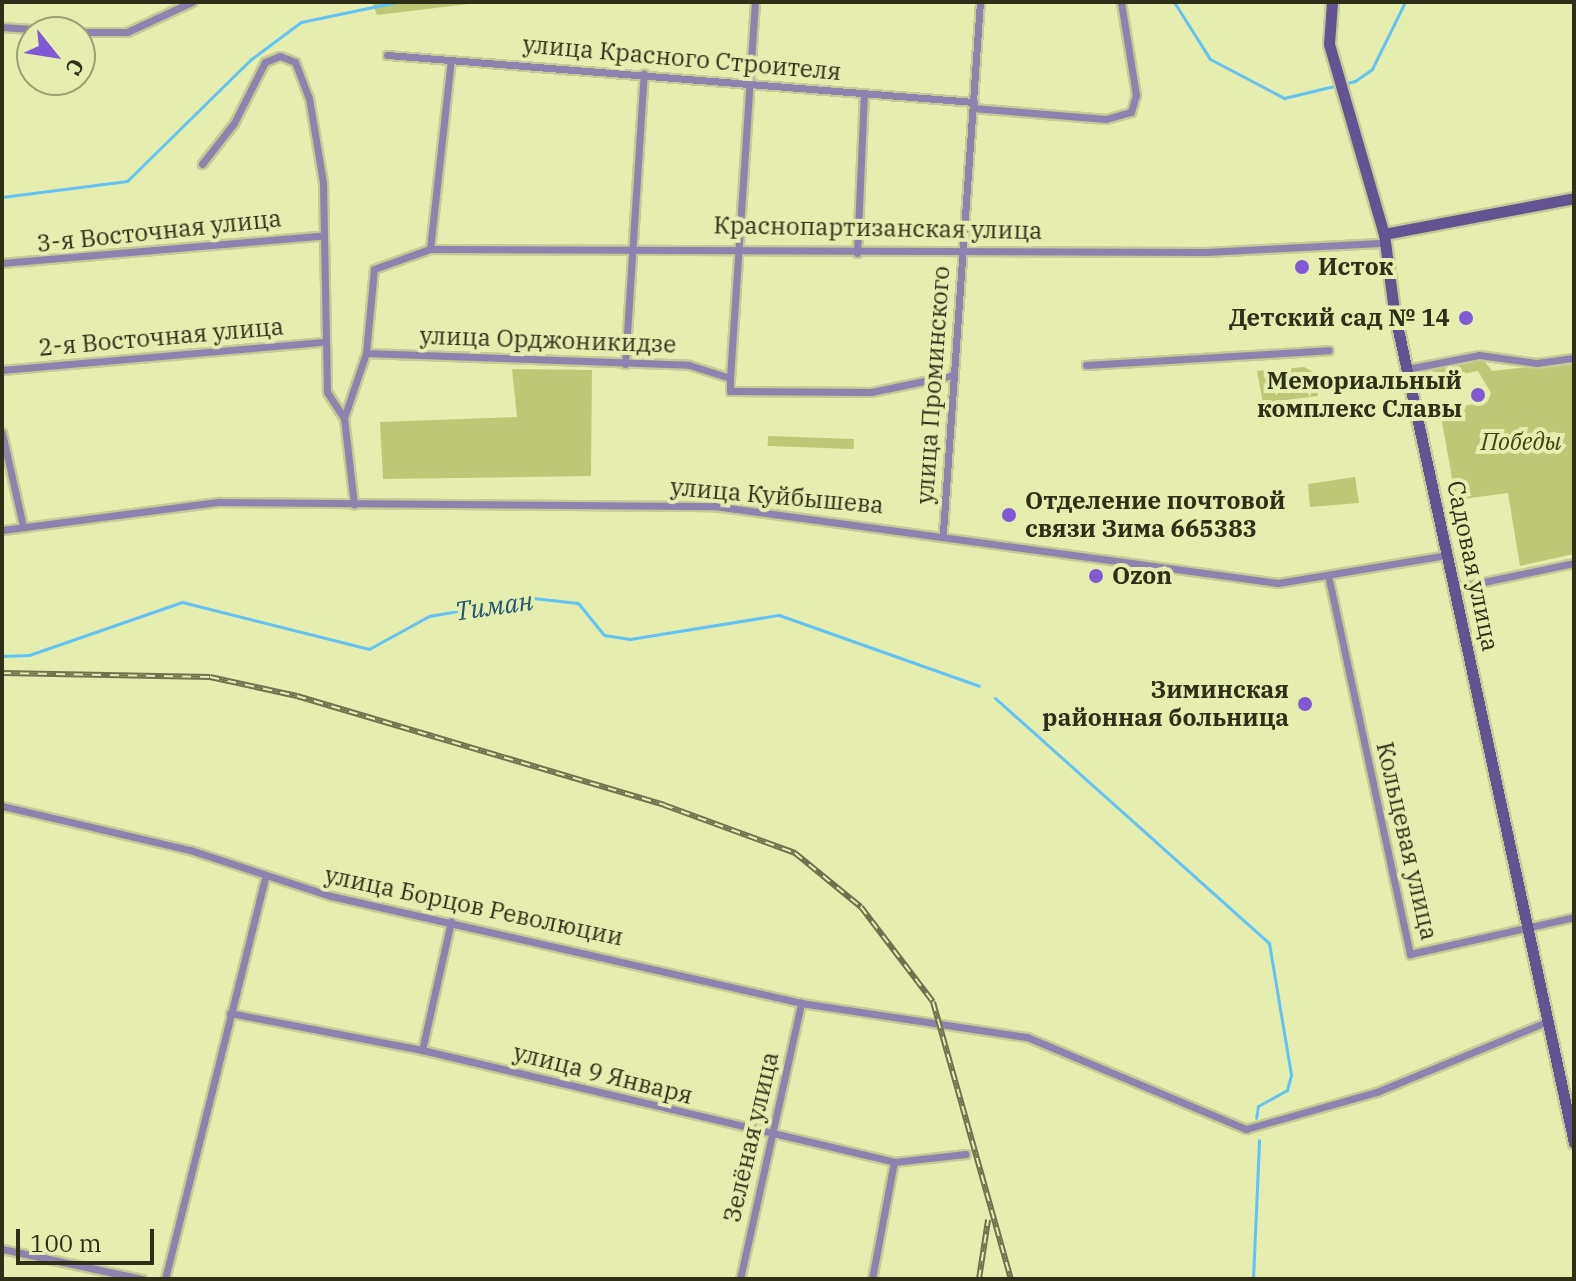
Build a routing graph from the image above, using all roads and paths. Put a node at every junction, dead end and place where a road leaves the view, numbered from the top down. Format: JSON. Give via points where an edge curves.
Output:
{"nodes":[{"id":1,"x":192,"y":2,"type":"edge"},
{"id":2,"x":755,"y":2,"type":"edge"},
{"id":3,"x":980,"y":2,"type":"edge"},
{"id":4,"x":1121,"y":2,"type":"edge"},
{"id":5,"x":1332,"y":2,"type":"edge"},
{"id":6,"x":96,"y":32,"type":"edge"},
{"id":7,"x":387,"y":55,"type":"dead end"},
{"id":8,"x":451,"y":60,"type":"junction"},
{"id":9,"x":644,"y":74,"type":"junction"},
{"id":10,"x":750,"y":82,"type":"junction"},
{"id":11,"x":864,"y":93,"type":"junction"},
{"id":12,"x":974,"y":105,"type":"junction"},
{"id":13,"x":202,"y":164,"type":"dead end"},
{"id":14,"x":1574,"y":198,"type":"edge"},
{"id":15,"x":320,"y":236,"type":"junction"},
{"id":16,"x":1382,"y":238,"type":"junction"},
{"id":17,"x":629,"y":248,"type":"junction"},
{"id":18,"x":738,"y":248,"type":"junction"},
{"id":19,"x":430,"y":249,"type":"junction"},
{"id":20,"x":857,"y":253,"type":"junction"},
{"id":21,"x":962,"y":253,"type":"junction"},
{"id":22,"x":2,"y":263,"type":"edge"},
{"id":23,"x":323,"y":342,"type":"junction"},
{"id":24,"x":1329,"y":350,"type":"dead end"},
{"id":25,"x":366,"y":353,"type":"junction"},
{"id":26,"x":1574,"y":358,"type":"edge"},
{"id":27,"x":625,"y":364,"type":"junction"},
{"id":28,"x":1086,"y":365,"type":"dead end"},
{"id":29,"x":1407,"y":369,"type":"junction"},
{"id":30,"x":2,"y":370,"type":"edge"},
{"id":31,"x":953,"y":375,"type":"junction"},
{"id":32,"x":730,"y":378,"type":"junction"},
{"id":33,"x":344,"y":418,"type":"junction"},
{"id":34,"x":3,"y":433,"type":"edge"},
{"id":35,"x":354,"y":504,"type":"junction"},
{"id":36,"x":23,"y":526,"type":"junction"},
{"id":37,"x":2,"y":530,"type":"edge"},
{"id":38,"x":943,"y":532,"type":"junction"},
{"id":39,"x":1448,"y":555,"type":"junction"},
{"id":40,"x":1574,"y":563,"type":"edge"},
{"id":41,"x":1328,"y":575,"type":"junction"},
{"id":42,"x":1455,"y":588,"type":"junction"},
{"id":43,"x":2,"y":806,"type":"edge"},
{"id":44,"x":265,"y":878,"type":"junction"},
{"id":45,"x":1574,"y":917,"type":"edge"},
{"id":46,"x":451,"y":921,"type":"junction"},
{"id":47,"x":1528,"y":929,"type":"junction"},
{"id":48,"x":801,"y":1003,"type":"junction"},
{"id":49,"x":230,"y":1013,"type":"junction"},
{"id":50,"x":1548,"y":1021,"type":"junction"},
{"id":51,"x":422,"y":1050,"type":"junction"},
{"id":52,"x":772,"y":1136,"type":"junction"},
{"id":53,"x":1574,"y":1143,"type":"edge"},
{"id":54,"x":966,"y":1154,"type":"dead end"},
{"id":55,"x":894,"y":1162,"type":"junction"},
{"id":56,"x":2,"y":1249,"type":"edge"},
{"id":57,"x":142,"y":1279,"type":"edge"},
{"id":58,"x":165,"y":1279,"type":"edge"},
{"id":59,"x":740,"y":1279,"type":"edge"},
{"id":60,"x":872,"y":1279,"type":"edge"}],
"edges":[{"from":1,"to":6,"type":"street","via":[[127,32]]},
{"from":2,"to":10,"type":"street"},
{"from":3,"to":12,"type":"street","name":"улица Проминского"},
{"from":4,"to":12,"type":"street","name":"улица Красного Строителя","via":[[1136,95],[1131,112],[1106,119]]},
{"from":5,"to":16,"type":"street","name":"Садовая улица","via":[[1329,44]]},
{"from":7,"to":8,"type":"street","name":"улица Красного Строителя"},
{"from":8,"to":9,"type":"street","name":"улица Красного Строителя"},
{"from":8,"to":19,"type":"street"},
{"from":9,"to":10,"type":"street","name":"улица Красного Строителя"},
{"from":9,"to":17,"type":"street"},
{"from":10,"to":11,"type":"street","name":"улица Красного Строителя"},
{"from":10,"to":18,"type":"street"},
{"from":11,"to":12,"type":"street","name":"улица Красного Строителя"},
{"from":11,"to":20,"type":"street"},
{"from":12,"to":21,"type":"street","name":"улица Проминского"},
{"from":13,"to":15,"type":"street","via":[[234,123],[265,62],[292,60],[309,98],[323,183]]},
{"from":14,"to":16,"type":"street","name":"Краснопартизанская улица"},
{"from":15,"to":22,"type":"street","name":"3-я Восточная улица"},
{"from":15,"to":23,"type":"street"},
{"from":16,"to":21,"type":"street","name":"Краснопартизанская улица"},
{"from":16,"to":29,"type":"street","name":"Садовая улица"},
{"from":17,"to":18,"type":"street","name":"Краснопартизанская улица"},
{"from":17,"to":19,"type":"street","name":"Краснопартизанская улица"},
{"from":17,"to":27,"type":"street"},
{"from":18,"to":20,"type":"street","name":"Краснопартизанская улица"},
{"from":18,"to":32,"type":"street"},
{"from":19,"to":25,"type":"street","name":"Краснопартизанская улица","via":[[378,264],[369,285]]},
{"from":20,"to":21,"type":"street","name":"Краснопартизанская улица"},
{"from":21,"to":31,"type":"street","name":"улица Проминского"},
{"from":23,"to":30,"type":"street","name":"2-я Восточная улица"},
{"from":23,"to":33,"type":"street","via":[[327,392]]},
{"from":24,"to":28,"type":"street"},
{"from":25,"to":27,"type":"street","name":"улица Орджоникидзе"},
{"from":25,"to":33,"type":"street"},
{"from":26,"to":29,"type":"street","via":[[1537,363],[1479,355]]},
{"from":27,"to":32,"type":"street","name":"улица Орджоникидзе","via":[[689,365]]},
{"from":29,"to":39,"type":"street","name":"Садовая улица"},
{"from":31,"to":32,"type":"street","name":"улица Орджоникидзе","via":[[871,392],[730,391]]},
{"from":31,"to":38,"type":"street","name":"улица Проминского"},
{"from":33,"to":35,"type":"street"},
{"from":34,"to":36,"type":"street"},
{"from":35,"to":36,"type":"street","name":"улица Куйбышева","via":[[218,502]]},
{"from":35,"to":38,"type":"street","name":"улица Куйбышева","via":[[714,506]]},
{"from":36,"to":37,"type":"street","name":"улица Куйбышева"},
{"from":38,"to":41,"type":"street","name":"улица Куйбышева","via":[[1227,578],[1278,583]]},
{"from":39,"to":41,"type":"street","name":"улица Куйбышева"},
{"from":39,"to":42,"type":"street","name":"Садовая улица"},
{"from":40,"to":42,"type":"street"},
{"from":41,"to":47,"type":"street","name":"Кольцевая улица","via":[[1410,954]]},
{"from":42,"to":47,"type":"street","name":"Садовая улица"},
{"from":43,"to":44,"type":"street","name":"улица Борцов Революции","via":[[190,850]]},
{"from":44,"to":46,"type":"street","name":"улица Борцов Революции"},
{"from":44,"to":49,"type":"street"},
{"from":45,"to":47,"type":"street","name":"Кольцевая улица"},
{"from":46,"to":48,"type":"street","name":"улица Борцов Революции"},
{"from":46,"to":51,"type":"street"},
{"from":47,"to":50,"type":"street","name":"Садовая улица"},
{"from":48,"to":50,"type":"street","name":"улица Борцов Революции","via":[[942,1028],[980,1025],[1027,1037],[1246,1129],[1377,1092]]},
{"from":48,"to":52,"type":"street","name":"Зелёная улица"},
{"from":49,"to":51,"type":"street","name":"улица 9 Января"},
{"from":49,"to":58,"type":"street"},
{"from":50,"to":53,"type":"street","name":"Садовая улица"},
{"from":51,"to":52,"type":"street","name":"улица 9 Января"},
{"from":52,"to":55,"type":"street","name":"улица 9 Января"},
{"from":52,"to":59,"type":"street","name":"Зелёная улица"},
{"from":54,"to":55,"type":"street","name":"улица 9 Января"},
{"from":55,"to":60,"type":"street"},
{"from":56,"to":57,"type":"street"}]}
